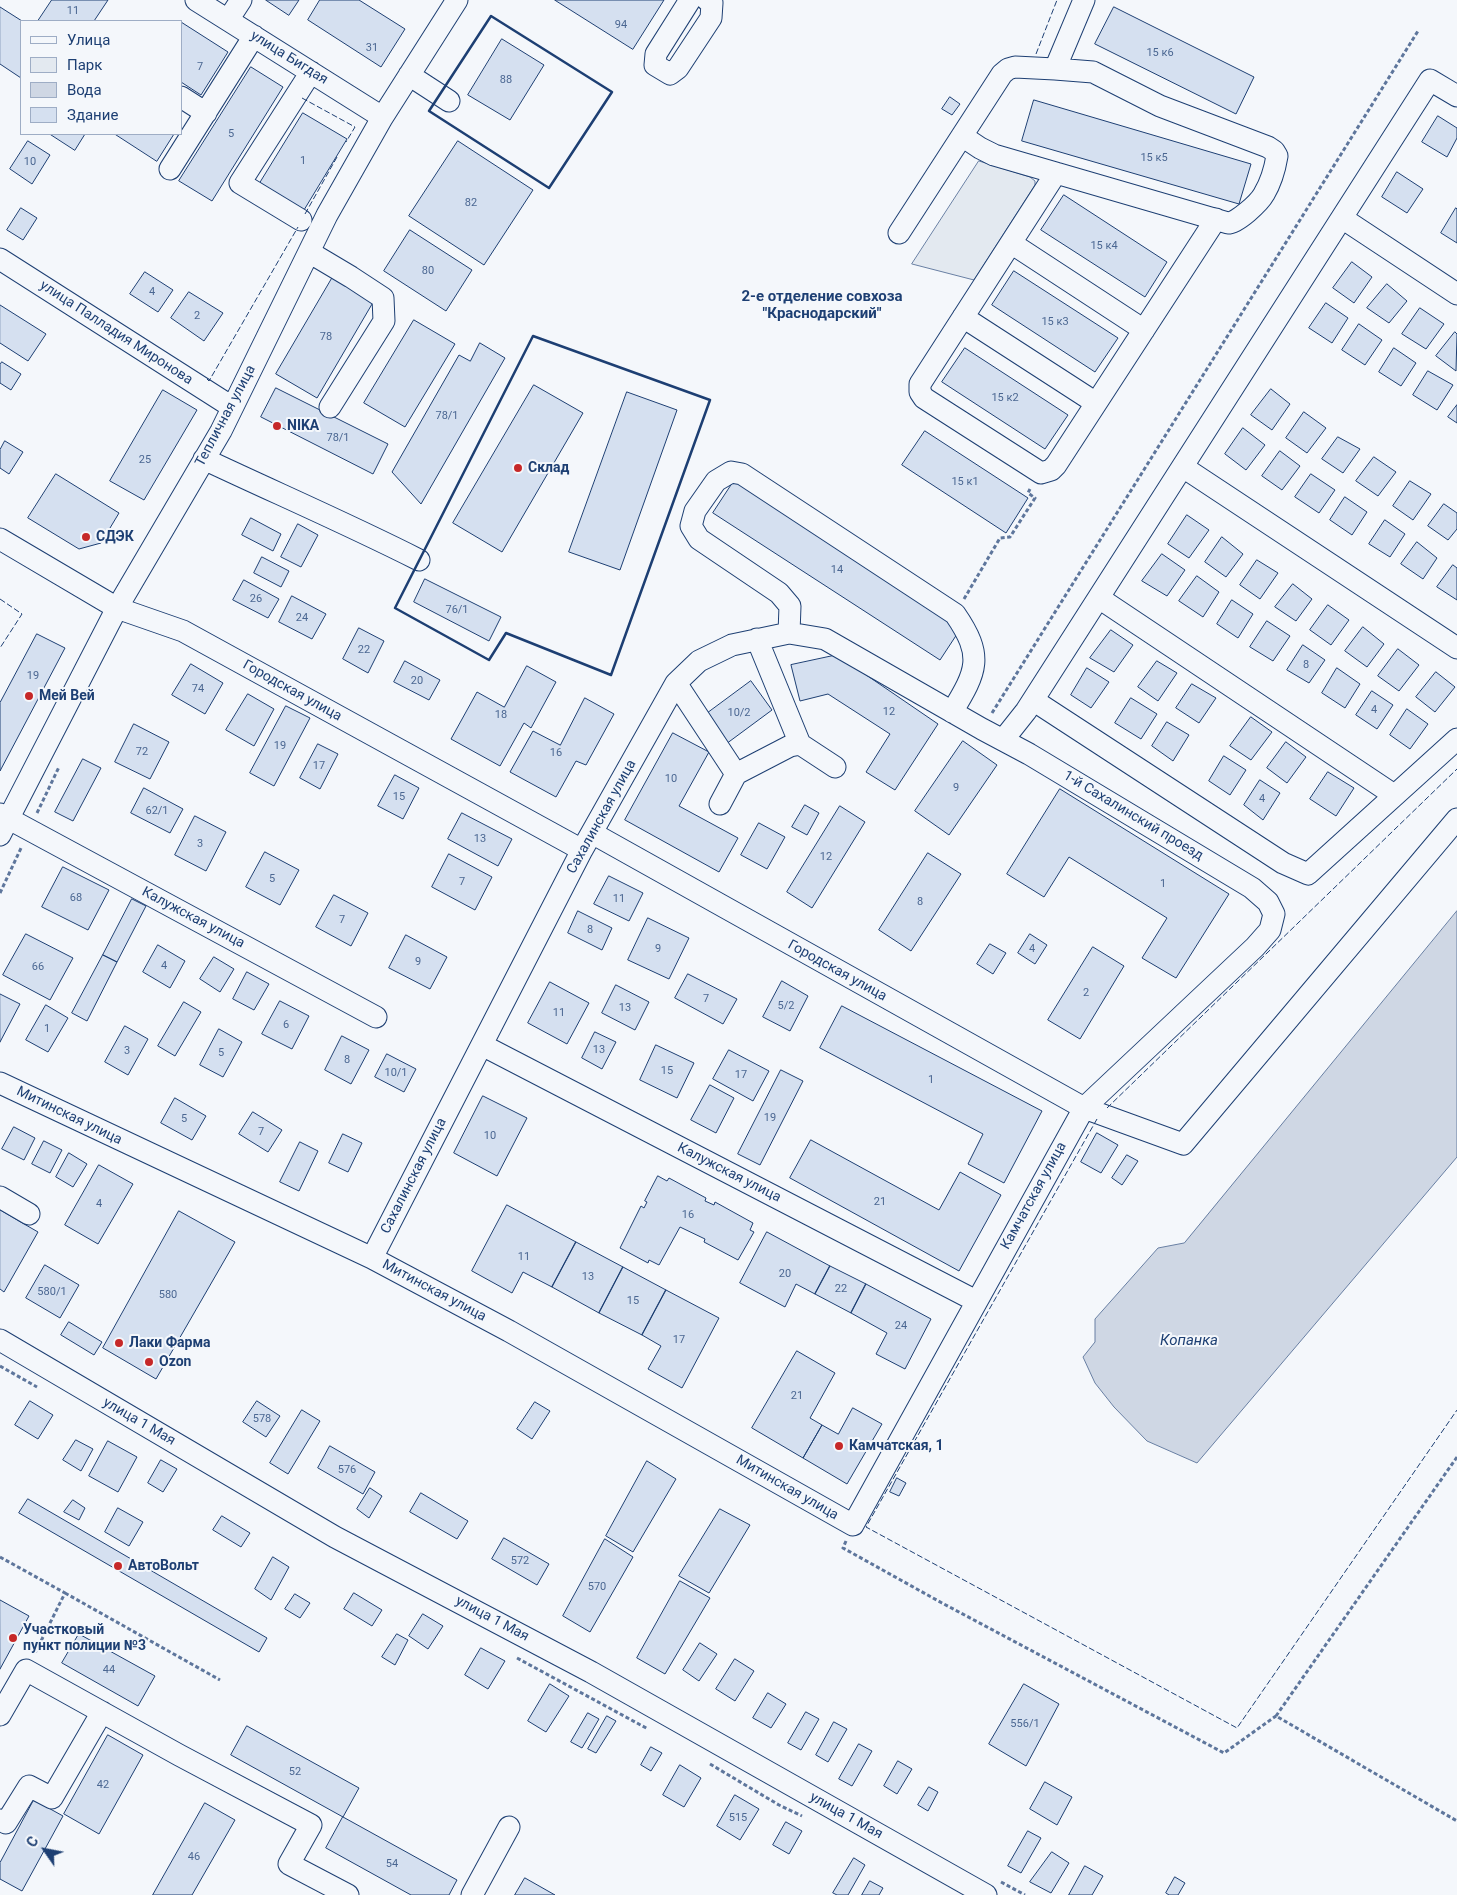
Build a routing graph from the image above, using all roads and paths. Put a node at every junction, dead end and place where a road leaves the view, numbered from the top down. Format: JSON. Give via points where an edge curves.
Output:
{"nodes":[{"id":1,"x":196,"y":0,"type":"edge"},
{"id":2,"x":241,"y":0,"type":"edge"},
{"id":3,"x":457,"y":0,"type":"edge"},
{"id":4,"x":690,"y":0,"type":"edge"},
{"id":5,"x":707,"y":0,"type":"edge"},
{"id":6,"x":1084,"y":0,"type":"edge"},
{"id":7,"x":228,"y":20,"type":"junction"},
{"id":8,"x":1418,"y":31,"type":"dead end"},
{"id":9,"x":254,"y":36,"type":"junction"},
{"id":10,"x":1055,"y":69,"type":"junction"},
{"id":11,"x":311,"y":72,"type":"junction"},
{"id":12,"x":409,"y":75,"type":"junction"},
{"id":13,"x":1457,"y":96,"type":"edge"},
{"id":14,"x":182,"y":98,"type":"edge"},
{"id":15,"x":449,"y":101,"type":"dead end"},
{"id":16,"x":206,"y":112,"type":"junction"},
{"id":17,"x":382,"y":117,"type":"junction"},
{"id":18,"x":962,"y":136,"type":"junction"},
{"id":19,"x":170,"y":168,"type":"dead end"},
{"id":20,"x":1056,"y":173,"type":"junction"},
{"id":21,"x":1342,"y":218,"type":"junction"},
{"id":22,"x":301,"y":220,"type":"dead end"},
{"id":23,"x":1216,"y":220,"type":"junction"},
{"id":24,"x":899,"y":233,"type":"dead end"},
{"id":25,"x":1010,"y":243,"type":"junction"},
{"id":26,"x":309,"y":252,"type":"junction"},
{"id":27,"x":0,"y":259,"type":"edge"},
{"id":28,"x":1457,"y":294,"type":"edge"},
{"id":29,"x":963,"y":317,"type":"junction"},
{"id":30,"x":1144,"y":330,"type":"junction"},
{"id":31,"x":1096,"y":403,"type":"junction"},
{"id":32,"x":232,"y":407,"type":"junction"},
{"id":33,"x":330,"y":407,"type":"dead end"},
{"id":34,"x":204,"y":459,"type":"junction"},
{"id":35,"x":1183,"y":467,"type":"junction"},
{"id":36,"x":1041,"y":472,"type":"junction"},
{"id":37,"x":0,"y":539,"type":"edge"},
{"id":38,"x":418,"y":560,"type":"dead end"},
{"id":39,"x":1099,"y":598,"type":"junction"},
{"id":40,"x":117,"y":608,"type":"junction"},
{"id":41,"x":954,"y":614,"type":"junction"},
{"id":42,"x":789,"y":633,"type":"junction"},
{"id":43,"x":757,"y":639,"type":"junction"},
{"id":44,"x":1457,"y":648,"type":"edge"},
{"id":45,"x":676,"y":683,"type":"junction"},
{"id":46,"x":1033,"y":700,"type":"junction"},
{"id":47,"x":952,"y":712,"type":"junction"},
{"id":48,"x":982,"y":729,"type":"junction"},
{"id":49,"x":1457,"y":739,"type":"edge"},
{"id":50,"x":1003,"y":740,"type":"junction"},
{"id":51,"x":800,"y":744,"type":"junction"},
{"id":52,"x":835,"y":767,"type":"dead end"},
{"id":53,"x":736,"y":774,"type":"junction"},
{"id":54,"x":1394,"y":795,"type":"junction"},
{"id":55,"x":720,"y":804,"type":"dead end"},
{"id":56,"x":1457,"y":819,"type":"edge"},
{"id":57,"x":3,"y":822,"type":"edge"},
{"id":58,"x":587,"y":842,"type":"junction"},
{"id":59,"x":1274,"y":914,"type":"joint"},
{"id":60,"x":376,"y":1017,"type":"dead end"},
{"id":61,"x":482,"y":1045,"type":"junction"},
{"id":62,"x":0,"y":1083,"type":"edge"},
{"id":63,"x":1084,"y":1108,"type":"junction"},
{"id":64,"x":0,"y":1197,"type":"edge"},
{"id":65,"x":29,"y":1214,"type":"dead end"},
{"id":66,"x":372,"y":1258,"type":"junction"},
{"id":67,"x":976,"y":1302,"type":"junction"},
{"id":68,"x":0,"y":1340,"type":"edge"},
{"id":69,"x":1457,"y":1457,"type":"edge"},
{"id":70,"x":853,"y":1526,"type":"junction"},
{"id":71,"x":0,"y":1557,"type":"edge"},
{"id":72,"x":65,"y":1593,"type":"junction"},
{"id":73,"x":26,"y":1670,"type":"junction"},
{"id":74,"x":220,"y":1680,"type":"dead end"},
{"id":75,"x":102,"y":1712,"type":"junction"},
{"id":76,"x":0,"y":1714,"type":"edge"},
{"id":77,"x":1276,"y":1716,"type":"junction"},
{"id":78,"x":0,"y":1820,"type":"edge"},
{"id":79,"x":1457,"y":1821,"type":"edge"},
{"id":80,"x":509,"y":1827,"type":"dead end"},
{"id":81,"x":348,"y":1895,"type":"edge"},
{"id":82,"x":472,"y":1895,"type":"edge"},
{"id":83,"x":986,"y":1895,"type":"edge"}],
"edges":[{"from":1,"to":7,"type":"street","name":"улица Бигдая"},
{"from":2,"to":7,"type":"street"},
{"from":3,"to":12,"type":"street","name":"Тепличная улица"},
{"from":4,"to":5,"type":"street","via":[[656,54],[655,65],[670,74],[678,68],[711,18],[712,3]]},
{"from":6,"to":10,"type":"street"},
{"from":7,"to":9,"type":"street","name":"улица Бигдая"},
{"from":8,"to":48,"type":"path"},
{"from":9,"to":11,"type":"street","name":"улица Бигдая"},
{"from":9,"to":16,"type":"street"},
{"from":10,"to":18,"type":"street","via":[[1008,68]]},
{"from":10,"to":23,"type":"street","via":[[1093,72],[1160,106],[1274,151],[1276,162],[1264,194],[1234,223]]},
{"from":11,"to":17,"type":"street","name":"улица Бигдая"},
{"from":11,"to":22,"type":"street","via":[[240,183]]},
{"from":12,"to":15,"type":"street"},
{"from":12,"to":17,"type":"street","name":"Тепличная улица"},
{"from":13,"to":21,"type":"street","via":[[1430,80]]},
{"from":14,"to":16,"type":"street"},
{"from":16,"to":19,"type":"street"},
{"from":17,"to":26,"type":"street","name":"Тепличная улица"},
{"from":18,"to":20,"type":"street","via":[[994,155]]},
{"from":18,"to":24,"type":"street"},
{"from":20,"to":23,"type":"street"},
{"from":20,"to":25,"type":"street"},
{"from":21,"to":28,"type":"street"},
{"from":21,"to":35,"type":"street"},
{"from":23,"to":30,"type":"street"},
{"from":25,"to":29,"type":"street"},
{"from":25,"to":30,"type":"street"},
{"from":26,"to":32,"type":"street","name":"Тепличная улица"},
{"from":26,"to":33,"type":"street","via":[[383,298],[384,321]]},
{"from":27,"to":32,"type":"street","name":"улица Палладия Миронова"},
{"from":29,"to":31,"type":"street"},
{"from":29,"to":36,"type":"street","via":[[924,377],[920,392],[924,398]]},
{"from":30,"to":31,"type":"street"},
{"from":31,"to":36,"type":"street","via":[[1056,465]]},
{"from":32,"to":34,"type":"street","name":"Тепличная улица"},
{"from":34,"to":38,"type":"street"},
{"from":34,"to":40,"type":"street","name":"Тепличная улица"},
{"from":35,"to":39,"type":"street"},
{"from":35,"to":44,"type":"street"},
{"from":36,"to":41,"type":"path","via":[[1028,493],[1035,498],[1010,537],[1000,538]]},
{"from":37,"to":40,"type":"street","name":"Городская улица"},
{"from":39,"to":46,"type":"street"},
{"from":39,"to":54,"type":"street"},
{"from":40,"to":57,"type":"street","name":"Тепличная улица"},
{"from":40,"to":58,"type":"street","name":"Городская улица","via":[[183,630]]},
{"from":41,"to":42,"type":"street","via":[[742,474],[731,472],[716,481],[695,511],[691,526],[699,539],[779,593],[790,606]]},
{"from":41,"to":47,"type":"street","via":[[966,630],[973,648],[974,665],[970,683]]},
{"from":42,"to":43,"type":"street","name":"Сахалинская улица"},
{"from":42,"to":47,"type":"street","name":"Сахалинская улица","via":[[826,639]]},
{"from":43,"to":45,"type":"street","name":"Сахалинская улица","via":[[732,645],[699,662]]},
{"from":43,"to":51,"type":"street"},
{"from":45,"to":53,"type":"street"},
{"from":45,"to":58,"type":"street","name":"Сахалинская улица"},
{"from":46,"to":50,"type":"street"},
{"from":46,"to":54,"type":"street","via":[[1283,863],[1308,874]]},
{"from":47,"to":48,"type":"street","name":"Сахалинская улица"},
{"from":48,"to":50,"type":"street","name":"1-й Сахалинский проезд"},
{"from":49,"to":54,"type":"street"},
{"from":50,"to":59,"type":"street","name":"1-й Сахалинский проезд","via":[[1252,888],[1268,902]]},
{"from":51,"to":52,"type":"street"},
{"from":51,"to":53,"type":"street"},
{"from":53,"to":55,"type":"street"},
{"from":56,"to":63,"type":"street","name":"Городская улица","via":[[1183,1144]]},
{"from":57,"to":60,"type":"street","name":"Калужская улица"},
{"from":58,"to":61,"type":"street","name":"Сахалинская улица"},
{"from":58,"to":63,"type":"street","name":"Городская улица"},
{"from":59,"to":63,"type":"street","name":"Камчатская улица","via":[[1270,930],[1255,948]]},
{"from":61,"to":66,"type":"street","name":"Сахалинская улица"},
{"from":61,"to":67,"type":"street","name":"Калужская улица"},
{"from":62,"to":66,"type":"street","name":"Митинская улица"},
{"from":63,"to":67,"type":"street","name":"Камчатская улица"},
{"from":64,"to":65,"type":"street"},
{"from":66,"to":70,"type":"street","name":"Митинская улица","via":[[509,1331]]},
{"from":67,"to":70,"type":"street","name":"Камчатская улица"},
{"from":68,"to":83,"type":"street","name":"улица 1 Мая","via":[[335,1537],[591,1672]]},
{"from":69,"to":77,"type":"path"},
{"from":70,"to":77,"type":"path","via":[[843,1548],[1224,1753]]},
{"from":71,"to":72,"type":"path"},
{"from":72,"to":73,"type":"path"},
{"from":72,"to":74,"type":"path"},
{"from":73,"to":75,"type":"street"},
{"from":73,"to":76,"type":"street"},
{"from":75,"to":78,"type":"street","via":[[52,1798],[29,1786],[6,1823]]},
{"from":75,"to":81,"type":"street","via":[[311,1825],[290,1864]]},
{"from":77,"to":79,"type":"path"},
{"from":80,"to":82,"type":"street"}]}
